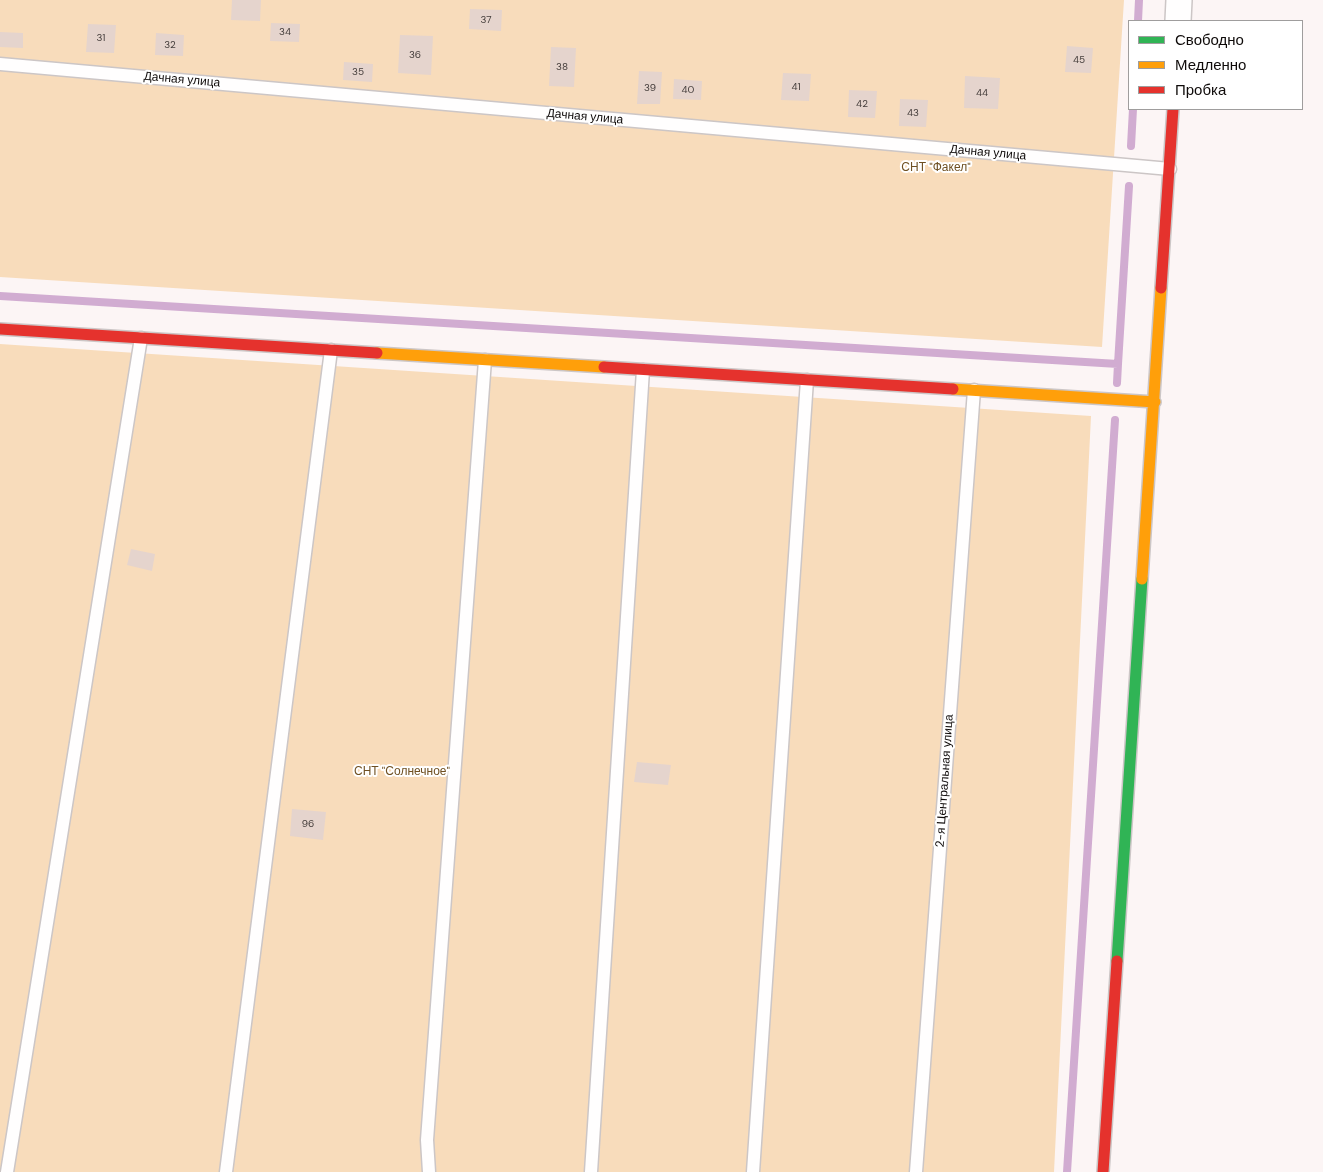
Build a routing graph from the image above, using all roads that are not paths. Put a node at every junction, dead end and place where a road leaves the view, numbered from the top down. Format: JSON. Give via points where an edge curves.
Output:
{"nodes":[{"id":1,"x":1179,"y":0,"type":"edge"},
{"id":2,"x":1178,"y":20,"type":"edge"},
{"id":3,"x":0,"y":64,"type":"edge"},
{"id":4,"x":1173,"y":110,"type":"edge"},
{"id":5,"x":1170,"y":170,"type":"junction"},
{"id":6,"x":0,"y":329,"type":"edge"},
{"id":7,"x":141,"y":338,"type":"junction"},
{"id":8,"x":331,"y":350,"type":"junction"},
{"id":9,"x":485,"y":360,"type":"junction"},
{"id":10,"x":643,"y":370,"type":"junction"},
{"id":11,"x":807,"y":380,"type":"junction"},
{"id":12,"x":974,"y":390,"type":"junction"},
{"id":13,"x":1155,"y":402,"type":"junction"},
{"id":14,"x":7,"y":1172,"type":"edge"},
{"id":15,"x":226,"y":1172,"type":"edge"},
{"id":16,"x":429,"y":1172,"type":"edge"},
{"id":17,"x":591,"y":1172,"type":"edge"},
{"id":18,"x":753,"y":1172,"type":"edge"},
{"id":19,"x":916,"y":1172,"type":"edge"},
{"id":20,"x":1104,"y":1172,"type":"edge"}],
"edges":[{"from":1,"to":2,"type":"street"},
{"from":3,"to":5,"type":"lane","name":"Дачная улица"},
{"from":4,"to":5,"type":"street"},
{"from":5,"to":13,"type":"street"},
{"from":6,"to":7,"type":"street"},
{"from":7,"to":8,"type":"street"},
{"from":7,"to":14,"type":"lane"},
{"from":8,"to":9,"type":"street"},
{"from":8,"to":15,"type":"lane"},
{"from":9,"to":10,"type":"street"},
{"from":9,"to":16,"type":"lane","via":[[427,1140]]},
{"from":10,"to":11,"type":"street"},
{"from":10,"to":17,"type":"lane"},
{"from":11,"to":12,"type":"street"},
{"from":11,"to":18,"type":"lane"},
{"from":12,"to":13,"type":"street"},
{"from":12,"to":19,"type":"lane","name":"2-я Центральная улица"},
{"from":13,"to":20,"type":"street"}]}
